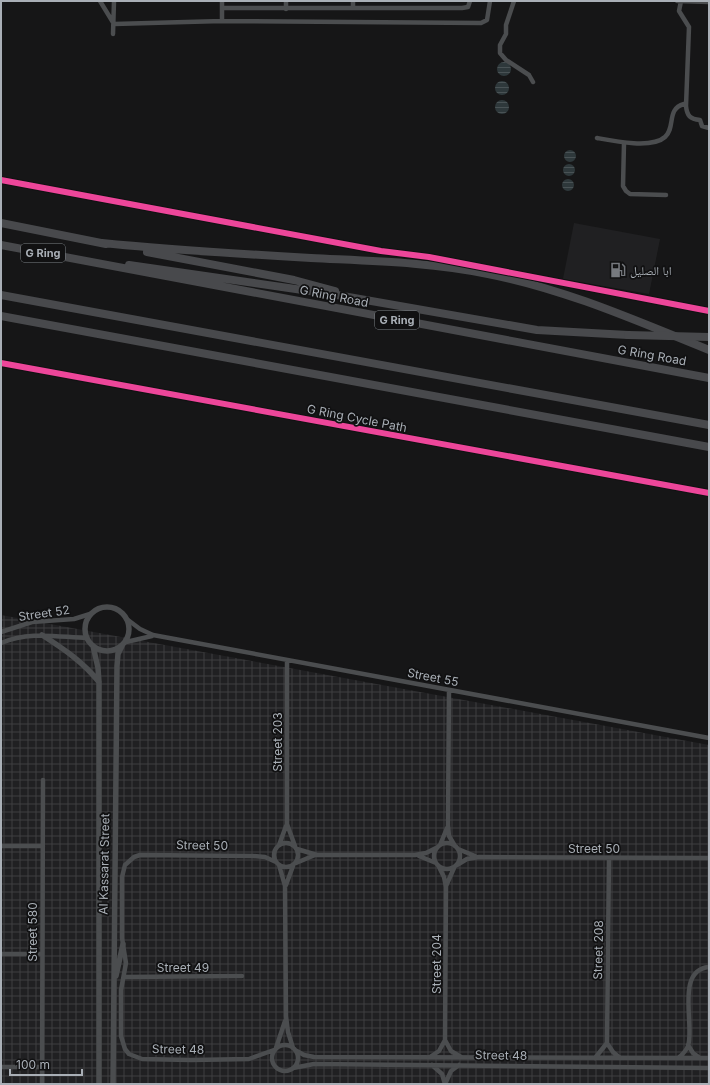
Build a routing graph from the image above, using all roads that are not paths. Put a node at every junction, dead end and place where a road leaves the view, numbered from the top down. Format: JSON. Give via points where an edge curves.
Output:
{"nodes":[{"id":1,"x":100,"y":1,"type":"edge"},
{"id":2,"x":114,"y":1,"type":"edge"},
{"id":3,"x":222,"y":1,"type":"edge"},
{"id":4,"x":286,"y":1,"type":"edge"},
{"id":5,"x":353,"y":1,"type":"edge"},
{"id":6,"x":470,"y":1,"type":"edge"},
{"id":7,"x":490,"y":1,"type":"edge"},
{"id":8,"x":514,"y":1,"type":"edge"},
{"id":9,"x":677,"y":1,"type":"edge"},
{"id":10,"x":681,"y":1,"type":"edge"},
{"id":11,"x":709,"y":2,"type":"edge"},
{"id":12,"x":222,"y":8,"type":"junction"},
{"id":13,"x":353,"y":8,"type":"junction"},
{"id":14,"x":286,"y":9,"type":"junction"},
{"id":15,"x":222,"y":21,"type":"junction"},
{"id":16,"x":114,"y":24,"type":"junction"},
{"id":17,"x":113,"y":34,"type":"dead end"},
{"id":18,"x":533,"y":82,"type":"dead end"},
{"id":19,"x":686,"y":106,"type":"junction"},
{"id":20,"x":709,"y":128,"type":"edge"},
{"id":21,"x":597,"y":138,"type":"dead end"},
{"id":22,"x":624,"y":143,"type":"junction"},
{"id":23,"x":666,"y":195,"type":"dead end"},
{"id":24,"x":1,"y":223,"type":"edge"},
{"id":25,"x":102,"y":243,"type":"junction"},
{"id":26,"x":1,"y":245,"type":"edge"},
{"id":27,"x":84,"y":261,"type":"junction"},
{"id":28,"x":1,"y":295,"type":"edge"},
{"id":29,"x":385,"y":303,"type":"junction"},
{"id":30,"x":1,"y":316,"type":"edge"},
{"id":31,"x":709,"y":337,"type":"edge"},
{"id":32,"x":709,"y":350,"type":"edge"},
{"id":33,"x":709,"y":378,"type":"edge"},
{"id":34,"x":709,"y":425,"type":"edge"},
{"id":35,"x":709,"y":447,"type":"edge"},
{"id":36,"x":90,"y":614,"type":"junction"},
{"id":37,"x":128,"y":620,"type":"junction"},
{"id":38,"x":1,"y":632,"type":"edge"},
{"id":39,"x":42,"y":635,"type":"junction"},
{"id":40,"x":154,"y":635,"type":"junction"},
{"id":41,"x":87,"y":638,"type":"junction"},
{"id":42,"x":1,"y":643,"type":"edge"},
{"id":43,"x":124,"y":644,"type":"junction"},
{"id":44,"x":93,"y":646,"type":"junction"},
{"id":45,"x":287,"y":660,"type":"junction"},
{"id":46,"x":99,"y":682,"type":"junction"},
{"id":47,"x":449,"y":690,"type":"junction"},
{"id":48,"x":709,"y":738,"type":"edge"},
{"id":49,"x":43,"y":780,"type":"dead end"},
{"id":50,"x":287,"y":824,"type":"junction"},
{"id":51,"x":448,"y":825,"type":"junction"},
{"id":52,"x":279,"y":845,"type":"junction"},
{"id":53,"x":1,"y":846,"type":"edge"},
{"id":54,"x":43,"y":846,"type":"junction"},
{"id":55,"x":438,"y":846,"type":"junction"},
{"id":56,"x":296,"y":847,"type":"junction"},
{"id":57,"x":457,"y":847,"type":"junction"},
{"id":58,"x":317,"y":854,"type":"junction"},
{"id":59,"x":415,"y":855,"type":"junction"},
{"id":60,"x":479,"y":857,"type":"junction"},
{"id":61,"x":610,"y":858,"type":"junction"},
{"id":62,"x":709,"y":858,"type":"edge"},
{"id":63,"x":129,"y":860,"type":"joint"},
{"id":64,"x":277,"y":863,"type":"junction"},
{"id":65,"x":294,"y":864,"type":"junction"},
{"id":66,"x":437,"y":865,"type":"junction"},
{"id":67,"x":455,"y":866,"type":"junction"},
{"id":68,"x":285,"y":886,"type":"junction"},
{"id":69,"x":446,"y":888,"type":"junction"},
{"id":70,"x":123,"y":944,"type":"junction"},
{"id":71,"x":1,"y":954,"type":"edge"},
{"id":72,"x":42,"y":954,"type":"junction"},
{"id":73,"x":709,"y":967,"type":"edge"},
{"id":74,"x":242,"y":976,"type":"dead end"},
{"id":75,"x":124,"y":977,"type":"junction"},
{"id":76,"x":114,"y":984,"type":"junction"},
{"id":77,"x":286,"y":1016,"type":"junction"},
{"id":78,"x":445,"y":1040,"type":"junction"},
{"id":79,"x":607,"y":1043,"type":"junction"},
{"id":80,"x":688,"y":1045,"type":"junction"},
{"id":81,"x":275,"y":1049,"type":"junction"},
{"id":82,"x":294,"y":1049,"type":"junction"},
{"id":83,"x":129,"y":1054,"type":"joint"},
{"id":84,"x":429,"y":1058,"type":"junction"},
{"id":85,"x":462,"y":1058,"type":"junction"},
{"id":86,"x":595,"y":1058,"type":"junction"},
{"id":87,"x":620,"y":1058,"type":"junction"},
{"id":88,"x":678,"y":1058,"type":"junction"},
{"id":89,"x":700,"y":1058,"type":"junction"},
{"id":90,"x":709,"y":1058,"type":"edge"},
{"id":91,"x":430,"y":1065,"type":"junction"},
{"id":92,"x":459,"y":1065,"type":"junction"},
{"id":93,"x":1,"y":1067,"type":"edge"},
{"id":94,"x":42,"y":1068,"type":"junction"},
{"id":95,"x":293,"y":1068,"type":"junction"},
{"id":96,"x":709,"y":1068,"type":"edge"},
{"id":97,"x":42,"y":1084,"type":"edge"},
{"id":98,"x":99,"y":1084,"type":"edge"},
{"id":99,"x":113,"y":1084,"type":"edge"},
{"id":100,"x":445,"y":1084,"type":"edge"}],
"edges":[{"from":1,"to":16,"type":"street"},
{"from":2,"to":16,"type":"street"},
{"from":3,"to":12,"type":"street"},
{"from":4,"to":14,"type":"street"},
{"from":5,"to":13,"type":"street"},
{"from":6,"to":13,"type":"street","via":[[468,6],[462,8]]},
{"from":7,"to":15,"type":"street","via":[[487,20],[481,23]]},
{"from":8,"to":18,"type":"street","via":[[506,25],[506,34],[500,45],[500,53],[529,75]]},
{"from":9,"to":10,"type":"street"},
{"from":10,"to":11,"type":"street"},
{"from":10,"to":19,"type":"street","via":[[679,11],[689,27]]},
{"from":12,"to":14,"type":"street"},
{"from":12,"to":15,"type":"street"},
{"from":13,"to":14,"type":"street"},
{"from":15,"to":16,"type":"street"},
{"from":16,"to":17,"type":"street"},
{"from":19,"to":20,"type":"street","via":[[691,119],[700,120],[702,126]]},
{"from":19,"to":22,"type":"street","via":[[679,105],[673,112],[670,131],[665,138],[653,142]]},
{"from":21,"to":22,"type":"street"},
{"from":22,"to":23,"type":"street","via":[[626,191],[630,194]]},
{"from":24,"to":25,"type":"highway"},
{"from":25,"to":29,"type":"highway","via":[[294,280]]},
{"from":25,"to":32,"type":"highway","via":[[181,251],[422,263],[488,274],[544,287],[589,302]]},
{"from":26,"to":27,"type":"highway","name":"G Ring Road","number":"G Ring"},
{"from":27,"to":29,"type":"highway","via":[[151,267]]},
{"from":27,"to":33,"type":"highway","name":"G Ring Road","number":"G Ring"},
{"from":28,"to":34,"type":"highway"},
{"from":29,"to":31,"type":"highway","bridge":true,"via":[[537,330]]},
{"from":30,"to":35,"type":"highway"},
{"from":36,"to":37,"type":"street","via":[[98,608],[111,606],[120,610]]},
{"from":36,"to":38,"type":"street","name":"Street 52","via":[[74,619],[32,622]]},
{"from":36,"to":41,"type":"street","via":[[86,623]]},
{"from":37,"to":40,"type":"street","name":"Street 55","via":[[140,630]]},
{"from":37,"to":43,"type":"street","name":"Al Kassarat Street","via":[[130,627]]},
{"from":39,"to":41,"type":"street","name":"Street 52"},
{"from":39,"to":42,"type":"street","name":"Street 52","via":[[13,638]]},
{"from":39,"to":46,"type":"street","via":[[69,652],[87,667]]},
{"from":40,"to":43,"type":"street","name":"Street 55","via":[[140,637]]},
{"from":40,"to":45,"type":"street","name":"Street 55"},
{"from":41,"to":44,"type":"street","name":"Al Kassarat Street"},
{"from":43,"to":44,"type":"street","via":[[117,649],[105,651]]},
{"from":43,"to":76,"type":"street","name":"Al Kassarat Street","via":[[118,654],[117,666]]},
{"from":44,"to":46,"type":"street","name":"Al Kassarat Street"},
{"from":45,"to":47,"type":"street","name":"Street 55"},
{"from":45,"to":50,"type":"street","name":"Street 203"},
{"from":46,"to":98,"type":"street","name":"Al Kassarat Street"},
{"from":47,"to":48,"type":"street","name":"Street 55"},
{"from":47,"to":51,"type":"street"},
{"from":49,"to":54,"type":"street","name":"Street 580"},
{"from":50,"to":52,"type":"street","name":"Street 203"},
{"from":50,"to":56,"type":"street","name":"Street 203"},
{"from":51,"to":55,"type":"street"},
{"from":51,"to":57,"type":"street","via":[[450,836]]},
{"from":52,"to":56,"type":"street","via":[[286,842]]},
{"from":52,"to":64,"type":"street","via":[[274,852]]},
{"from":53,"to":54,"type":"street"},
{"from":54,"to":72,"type":"street","name":"Street 580"},
{"from":55,"to":57,"type":"street","via":[[448,843]]},
{"from":55,"to":59,"type":"street","via":[[426,853]]},
{"from":55,"to":66,"type":"street","via":[[434,855]]},
{"from":56,"to":58,"type":"street"},
{"from":56,"to":65,"type":"street","via":[[299,856]]},
{"from":57,"to":60,"type":"street","name":"Street 50"},
{"from":57,"to":67,"type":"street","via":[[460,857]]},
{"from":58,"to":59,"type":"street"},
{"from":58,"to":65,"type":"street"},
{"from":59,"to":66,"type":"street"},
{"from":60,"to":61,"type":"street","name":"Street 50"},
{"from":60,"to":67,"type":"street","name":"Street 50","via":[[467,859]]},
{"from":61,"to":62,"type":"street","name":"Street 50"},
{"from":61,"to":79,"type":"street","name":"Street 208"},
{"from":63,"to":64,"type":"street","name":"Street 50","via":[[147,854],[253,856],[265,857]]},
{"from":63,"to":70,"type":"street","name":"Al Kassarat Street","via":[[122,877]]},
{"from":64,"to":65,"type":"street","via":[[286,867]]},
{"from":64,"to":68,"type":"street"},
{"from":65,"to":68,"type":"street"},
{"from":66,"to":67,"type":"street","via":[[449,869]]},
{"from":66,"to":69,"type":"street","name":"Street 204","via":[[444,877]]},
{"from":67,"to":69,"type":"street","name":"Street 204"},
{"from":68,"to":77,"type":"street"},
{"from":69,"to":78,"type":"street","name":"Street 204"},
{"from":70,"to":75,"type":"street","name":"Al Kassarat Street","via":[[126,958]]},
{"from":70,"to":76,"type":"street"},
{"from":71,"to":72,"type":"street"},
{"from":72,"to":94,"type":"street","name":"Street 580"},
{"from":73,"to":80,"type":"street","via":[[698,971],[690,983]]},
{"from":74,"to":75,"type":"street","name":"Street 49"},
{"from":75,"to":83,"type":"street","name":"Al Kassarat Street","via":[[121,990],[121,1036]]},
{"from":76,"to":99,"type":"street","name":"Al Kassarat Street"},
{"from":77,"to":81,"type":"street"},
{"from":77,"to":82,"type":"street"},
{"from":78,"to":84,"type":"street","via":[[439,1051]]},
{"from":78,"to":85,"type":"street","via":[[452,1051]]},
{"from":79,"to":86,"type":"street"},
{"from":79,"to":87,"type":"street"},
{"from":80,"to":88,"type":"street"},
{"from":80,"to":89,"type":"street"},
{"from":81,"to":82,"type":"street","via":[[284,1045]]},
{"from":81,"to":83,"type":"street","name":"Street 48","via":[[256,1058],[241,1060],[142,1059]]},
{"from":81,"to":95,"type":"street","via":[[271,1059],[276,1068],[285,1071]]},
{"from":82,"to":84,"type":"street","name":"Street 48","via":[[314,1057]]},
{"from":82,"to":95,"type":"street","via":[[298,1059]]},
{"from":84,"to":85,"type":"street","name":"Street 48"},
{"from":85,"to":86,"type":"street","name":"Street 48"},
{"from":86,"to":87,"type":"street","name":"Street 48"},
{"from":87,"to":88,"type":"street","name":"Street 48"},
{"from":88,"to":89,"type":"street","name":"Street 48"},
{"from":89,"to":90,"type":"street","name":"Street 48"},
{"from":91,"to":92,"type":"street","name":"Street 48"},
{"from":91,"to":95,"type":"street","name":"Street 48","via":[[314,1064]]},
{"from":91,"to":100,"type":"street","via":[[442,1074]]},
{"from":92,"to":96,"type":"street","name":"Street 48"},
{"from":92,"to":100,"type":"street","via":[[449,1075]]},
{"from":93,"to":94,"type":"street"},
{"from":94,"to":97,"type":"street","name":"Street 580"}]}
